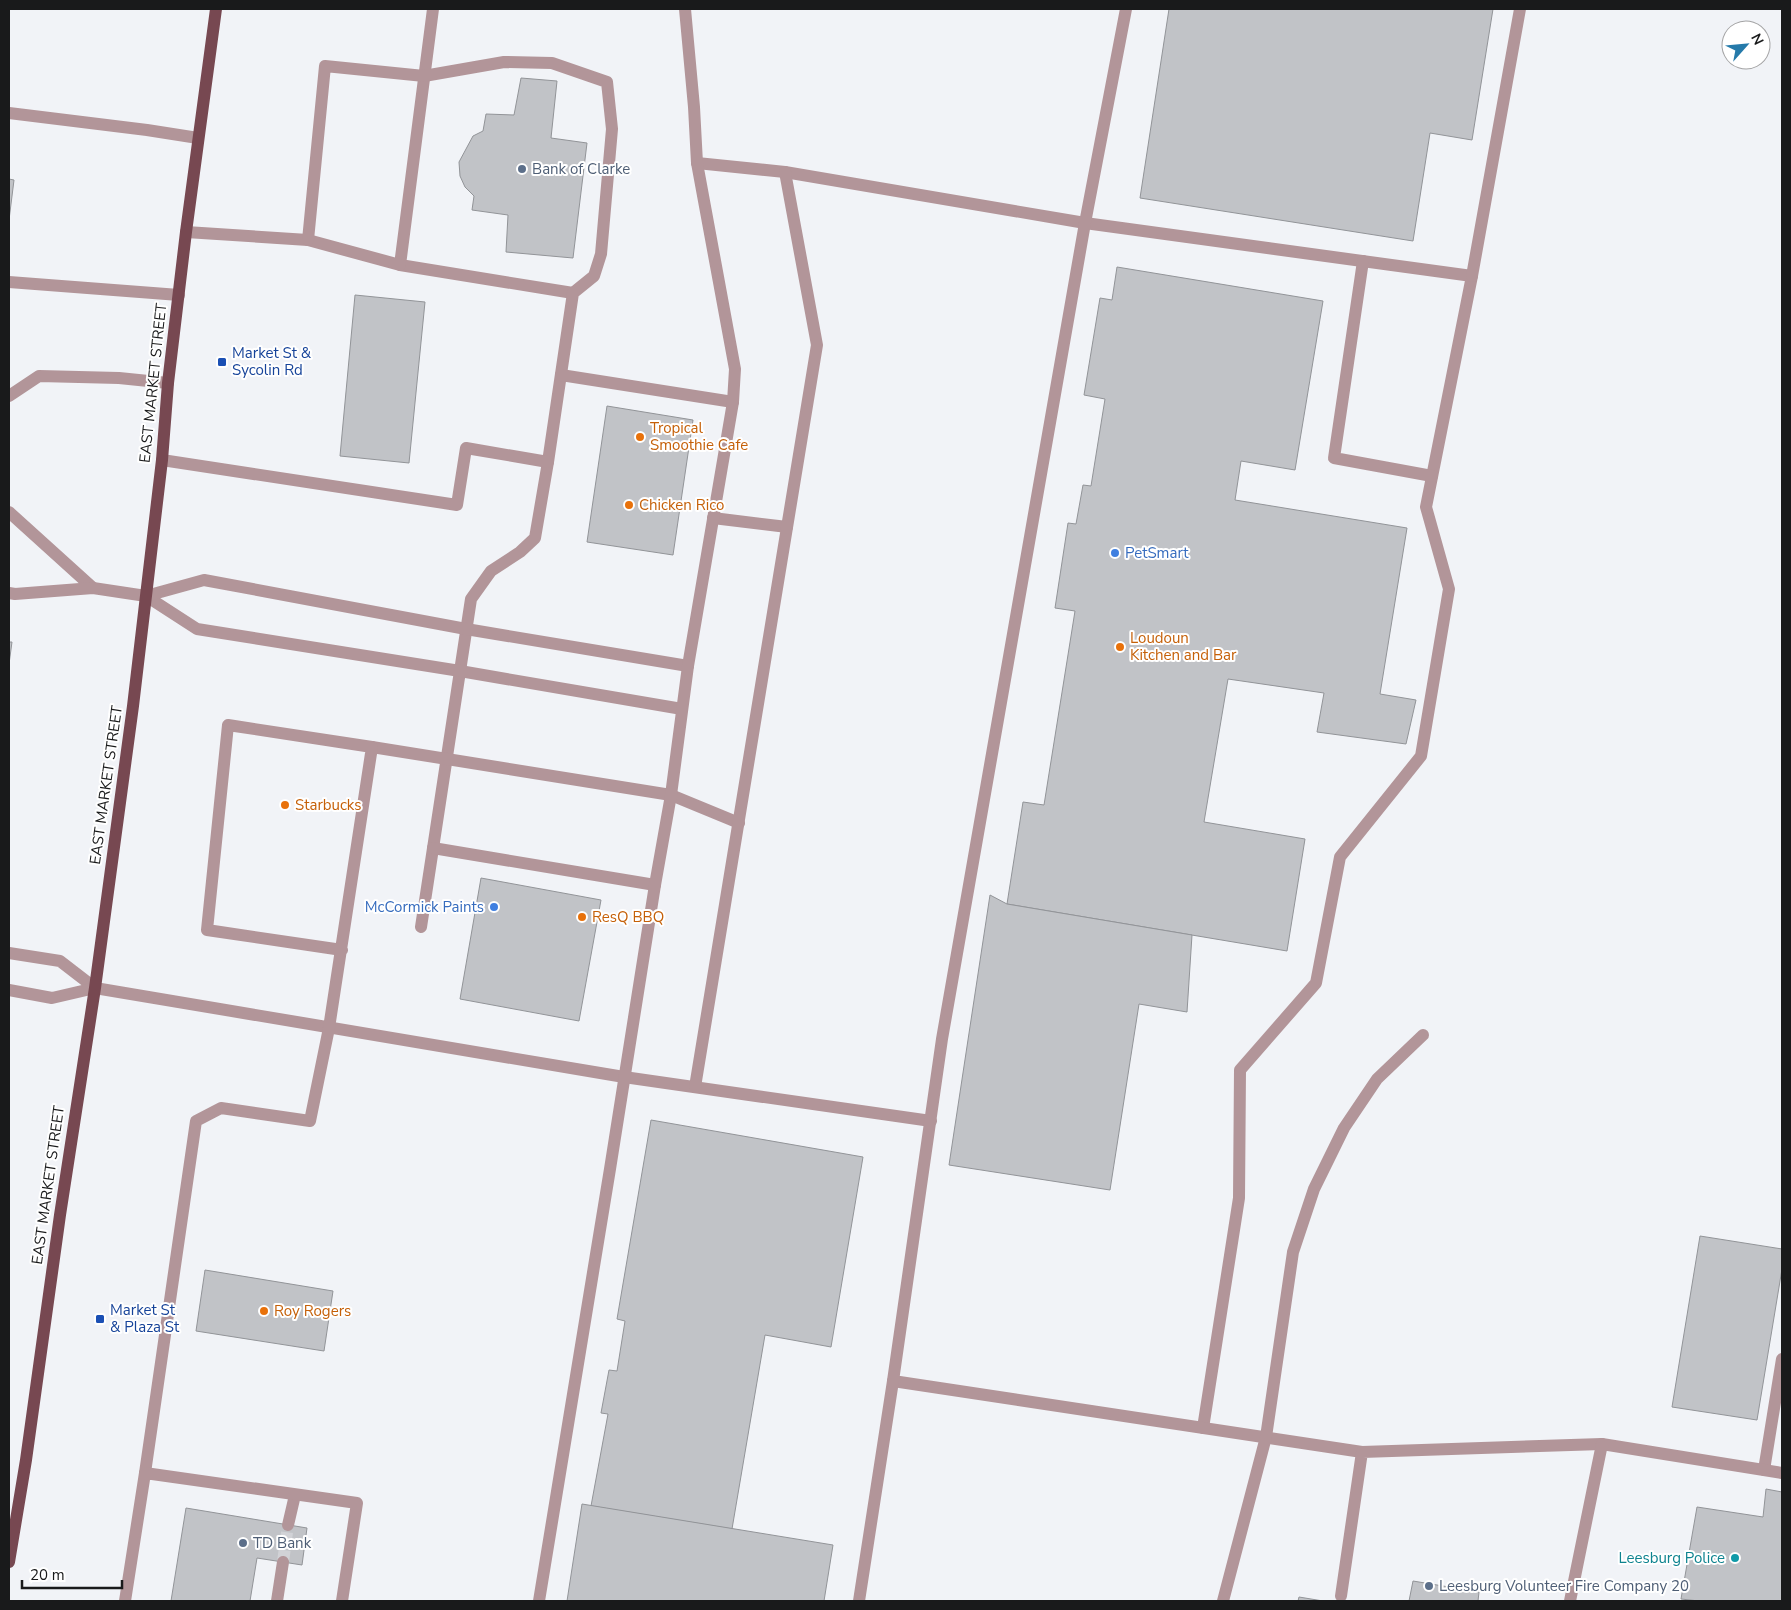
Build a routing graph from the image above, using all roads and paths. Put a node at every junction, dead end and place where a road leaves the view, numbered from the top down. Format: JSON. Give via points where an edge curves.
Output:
{"nodes":[{"id":1,"x":216,"y":9,"type":"edge"},
{"id":2,"x":433,"y":9,"type":"edge"},
{"id":3,"x":685,"y":9,"type":"edge"},
{"id":4,"x":1126,"y":9,"type":"edge"},
{"id":5,"x":1520,"y":9,"type":"edge"},
{"id":6,"x":424,"y":76,"type":"junction"},
{"id":7,"x":9,"y":114,"type":"edge"},
{"id":8,"x":198,"y":138,"type":"junction"},
{"id":9,"x":697,"y":163,"type":"junction"},
{"id":10,"x":785,"y":172,"type":"junction"},
{"id":11,"x":1085,"y":223,"type":"junction"},
{"id":12,"x":186,"y":232,"type":"junction"},
{"id":13,"x":308,"y":240,"type":"junction"},
{"id":14,"x":1363,"y":261,"type":"junction"},
{"id":15,"x":400,"y":265,"type":"junction"},
{"id":16,"x":1472,"y":276,"type":"junction"},
{"id":17,"x":9,"y":282,"type":"edge"},
{"id":18,"x":573,"y":293,"type":"junction"},
{"id":19,"x":179,"y":295,"type":"junction"},
{"id":20,"x":561,"y":375,"type":"junction"},
{"id":21,"x":168,"y":383,"type":"junction"},
{"id":22,"x":9,"y":396,"type":"edge"},
{"id":23,"x":733,"y":402,"type":"junction"},
{"id":24,"x":162,"y":460,"type":"junction"},
{"id":25,"x":548,"y":462,"type":"junction"},
{"id":26,"x":1432,"y":476,"type":"junction"},
{"id":27,"x":9,"y":512,"type":"edge"},
{"id":28,"x":713,"y":518,"type":"junction"},
{"id":29,"x":787,"y":527,"type":"junction"},
{"id":30,"x":93,"y":588,"type":"junction"},
{"id":31,"x":9,"y":593,"type":"edge"},
{"id":32,"x":146,"y":596,"type":"junction"},
{"id":33,"x":466,"y":629,"type":"junction"},
{"id":34,"x":688,"y":666,"type":"junction"},
{"id":35,"x":460,"y":671,"type":"junction"},
{"id":36,"x":682,"y":709,"type":"junction"},
{"id":37,"x":372,"y":747,"type":"junction"},
{"id":38,"x":447,"y":759,"type":"junction"},
{"id":39,"x":671,"y":795,"type":"junction"},
{"id":40,"x":739,"y":823,"type":"junction"},
{"id":41,"x":433,"y":848,"type":"junction"},
{"id":42,"x":655,"y":885,"type":"junction"},
{"id":43,"x":421,"y":927,"type":"dead end"},
{"id":44,"x":342,"y":950,"type":"junction"},
{"id":45,"x":9,"y":953,"type":"edge"},
{"id":46,"x":95,"y":988,"type":"junction"},
{"id":47,"x":9,"y":990,"type":"edge"},
{"id":48,"x":329,"y":1028,"type":"junction"},
{"id":49,"x":1423,"y":1035,"type":"dead end"},
{"id":50,"x":624,"y":1077,"type":"junction"},
{"id":51,"x":695,"y":1087,"type":"junction"},
{"id":52,"x":931,"y":1121,"type":"junction"},
{"id":53,"x":1782,"y":1360,"type":"edge"},
{"id":54,"x":893,"y":1381,"type":"junction"},
{"id":55,"x":1202,"y":1428,"type":"junction"},
{"id":56,"x":1266,"y":1437,"type":"junction"},
{"id":57,"x":1602,"y":1444,"type":"junction"},
{"id":58,"x":1362,"y":1452,"type":"junction"},
{"id":59,"x":1764,"y":1470,"type":"junction"},
{"id":60,"x":145,"y":1473,"type":"junction"},
{"id":61,"x":1782,"y":1473,"type":"edge"},
{"id":62,"x":295,"y":1495,"type":"junction"},
{"id":63,"x":288,"y":1525,"type":"tunnel mouth"},
{"id":64,"x":9,"y":1562,"type":"edge"},
{"id":65,"x":283,"y":1562,"type":"tunnel mouth"},
{"id":66,"x":1341,"y":1596,"type":"dead end"},
{"id":67,"x":125,"y":1601,"type":"edge"},
{"id":68,"x":277,"y":1601,"type":"edge"},
{"id":69,"x":342,"y":1601,"type":"edge"},
{"id":70,"x":539,"y":1601,"type":"edge"},
{"id":71,"x":859,"y":1601,"type":"edge"},
{"id":72,"x":1223,"y":1601,"type":"edge"},
{"id":73,"x":1570,"y":1601,"type":"edge"}],
"edges":[{"from":1,"to":8,"type":"main road","name":"EAST MARKET STREET"},
{"from":2,"to":6,"type":"lane"},
{"from":3,"to":9,"type":"lane"},
{"from":4,"to":11,"type":"lane"},
{"from":5,"to":16,"type":"lane"},
{"from":6,"to":13,"type":"lane","via":[[325,66]]},
{"from":6,"to":15,"type":"lane"},
{"from":6,"to":18,"type":"lane","via":[[504,62],[552,63],[608,82],[612,129],[601,254],[594,276]]},
{"from":7,"to":8,"type":"lane"},
{"from":8,"to":12,"type":"main road","name":"EAST MARKET STREET"},
{"from":9,"to":10,"type":"lane"},
{"from":9,"to":23,"type":"lane","via":[[735,368]]},
{"from":10,"to":11,"type":"lane"},
{"from":10,"to":29,"type":"lane","via":[[817,345]]},
{"from":11,"to":14,"type":"lane"},
{"from":11,"to":52,"type":"lane","via":[[942,1039]]},
{"from":12,"to":13,"type":"lane"},
{"from":12,"to":19,"type":"main road","name":"EAST MARKET STREET"},
{"from":13,"to":15,"type":"lane"},
{"from":14,"to":16,"type":"lane"},
{"from":14,"to":26,"type":"lane","via":[[1334,458]]},
{"from":15,"to":18,"type":"lane"},
{"from":16,"to":26,"type":"lane"},
{"from":17,"to":19,"type":"lane"},
{"from":18,"to":20,"type":"lane"},
{"from":19,"to":21,"type":"main road","name":"EAST MARKET STREET"},
{"from":20,"to":23,"type":"lane"},
{"from":20,"to":25,"type":"lane"},
{"from":21,"to":22,"type":"lane","via":[[39,376]]},
{"from":21,"to":24,"type":"main road","name":"EAST MARKET STREET"},
{"from":23,"to":28,"type":"lane"},
{"from":24,"to":25,"type":"lane","via":[[457,505],[466,448]]},
{"from":24,"to":32,"type":"main road","name":"EAST MARKET STREET"},
{"from":25,"to":33,"type":"lane","via":[[535,538],[491,571],[471,599]]},
{"from":26,"to":55,"type":"lane","via":[[1426,508],[1449,589],[1422,756],[1340,857],[1316,983],[1240,1070],[1239,1198]]},
{"from":27,"to":30,"type":"lane"},
{"from":28,"to":29,"type":"lane"},
{"from":28,"to":34,"type":"lane"},
{"from":29,"to":40,"type":"lane"},
{"from":30,"to":31,"type":"lane"},
{"from":30,"to":32,"type":"lane"},
{"from":32,"to":33,"type":"lane","via":[[204,580]]},
{"from":32,"to":35,"type":"lane","via":[[197,629]]},
{"from":32,"to":46,"type":"main road","name":"EAST MARKET STREET"},
{"from":33,"to":34,"type":"lane"},
{"from":33,"to":35,"type":"lane"},
{"from":34,"to":36,"type":"lane"},
{"from":35,"to":36,"type":"lane"},
{"from":35,"to":38,"type":"lane"},
{"from":36,"to":39,"type":"lane"},
{"from":37,"to":38,"type":"lane"},
{"from":37,"to":44,"type":"lane"},
{"from":37,"to":44,"type":"lane","via":[[228,725],[207,930]]},
{"from":38,"to":39,"type":"lane"},
{"from":38,"to":41,"type":"lane"},
{"from":39,"to":40,"type":"lane"},
{"from":39,"to":42,"type":"lane"},
{"from":40,"to":51,"type":"lane"},
{"from":41,"to":42,"type":"lane"},
{"from":41,"to":43,"type":"lane"},
{"from":42,"to":50,"type":"lane"},
{"from":44,"to":48,"type":"lane"},
{"from":45,"to":46,"type":"lane","via":[[60,961]]},
{"from":46,"to":47,"type":"lane","via":[[52,998]]},
{"from":46,"to":48,"type":"lane"},
{"from":46,"to":64,"type":"main road","name":"EAST MARKET STREET"},
{"from":48,"to":50,"type":"lane"},
{"from":48,"to":60,"type":"lane","via":[[310,1121],[221,1108],[196,1120]]},
{"from":49,"to":56,"type":"lane","via":[[1377,1079],[1344,1128],[1314,1189],[1294,1252]]},
{"from":50,"to":51,"type":"lane"},
{"from":50,"to":70,"type":"lane"},
{"from":51,"to":52,"type":"lane"},
{"from":52,"to":54,"type":"lane"},
{"from":53,"to":59,"type":"lane"},
{"from":54,"to":55,"type":"lane"},
{"from":54,"to":71,"type":"lane"},
{"from":55,"to":56,"type":"lane"},
{"from":56,"to":58,"type":"lane"},
{"from":56,"to":72,"type":"lane"},
{"from":57,"to":58,"type":"lane"},
{"from":57,"to":59,"type":"lane"},
{"from":57,"to":73,"type":"lane"},
{"from":58,"to":66,"type":"lane"},
{"from":59,"to":61,"type":"lane"},
{"from":60,"to":62,"type":"lane"},
{"from":60,"to":67,"type":"lane"},
{"from":62,"to":63,"type":"lane"},
{"from":62,"to":69,"type":"lane","via":[[357,1503]]},
{"from":65,"to":68,"type":"lane"}]}
